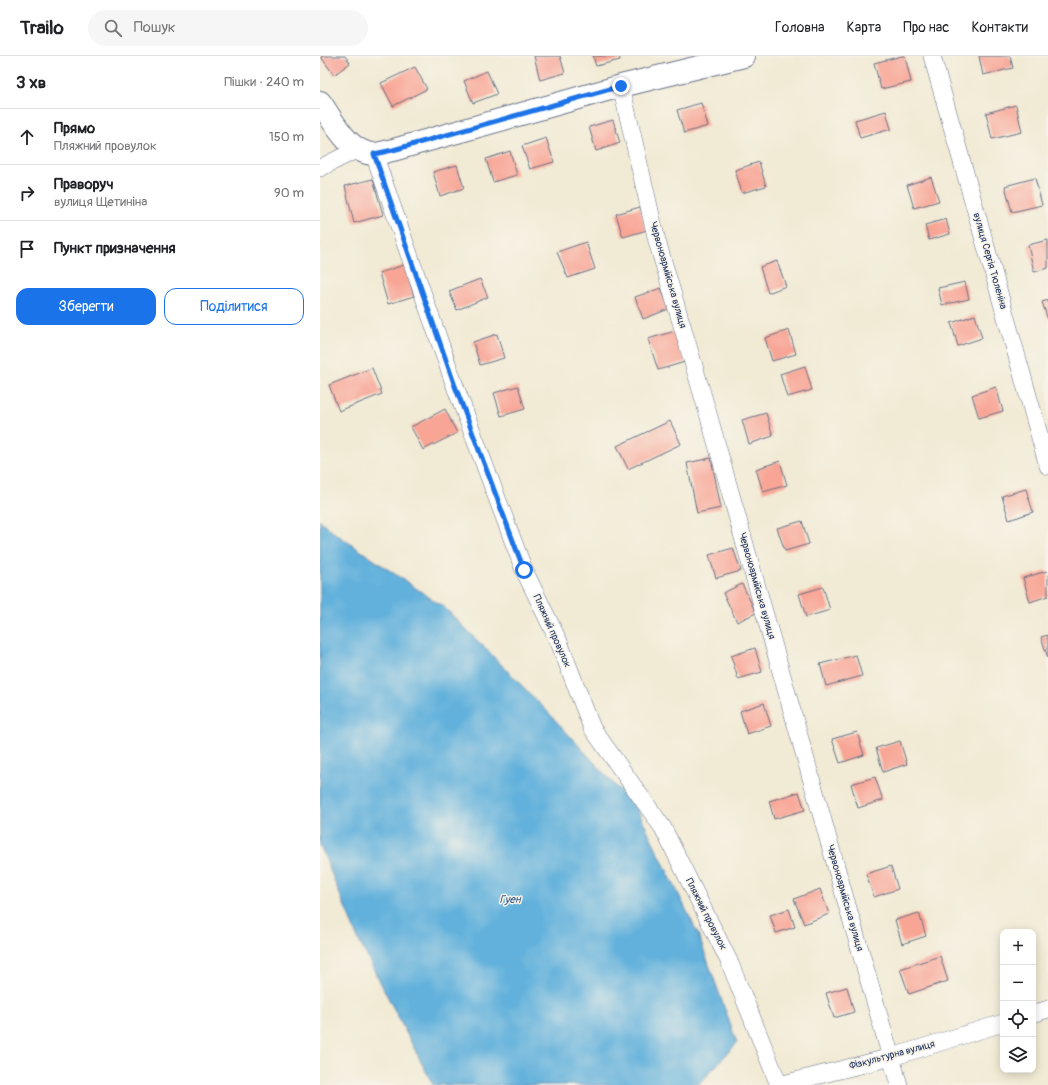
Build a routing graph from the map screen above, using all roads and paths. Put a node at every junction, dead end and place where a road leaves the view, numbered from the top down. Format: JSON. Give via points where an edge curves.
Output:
{"nodes":[{"id":1,"x":744,"y":56,"type":"edge"},
{"id":2,"x":932,"y":56,"type":"edge"},
{"id":3,"x":621,"y":86,"type":"junction"},
{"id":4,"x":320,"y":102,"type":"edge"},
{"id":5,"x":366,"y":151,"type":"junction"},
{"id":6,"x":320,"y":168,"type":"edge"},
{"id":7,"x":1048,"y":466,"type":"edge"},
{"id":8,"x":1048,"y":1010,"type":"edge"},
{"id":9,"x":1036,"y":1013,"type":"edge"},
{"id":10,"x":1000,"y":1024,"type":"edge"},
{"id":11,"x":892,"y":1056,"type":"junction"},
{"id":12,"x":779,"y":1085,"type":"edge"},
{"id":13,"x":899,"y":1085,"type":"edge"}],
"edges":[{"from":1,"to":3,"type":"street"},
{"from":2,"to":7,"type":"street","name":"вулиця Сергія Тюленіна"},
{"from":3,"to":5,"type":"street","via":[[393,150]]},
{"from":3,"to":11,"type":"street","name":"Червоноармійська вулиця","via":[[657,241]]},
{"from":4,"to":5,"type":"street","via":[[346,137]]},
{"from":5,"to":6,"type":"street"},
{"from":5,"to":12,"type":"street","name":"Пляжний провулок","via":[[524,570],[559,642],[592,728],[663,828],[730,961]]},
{"from":8,"to":9,"type":"street"},
{"from":10,"to":11,"type":"street","name":"Фізкультурна вулиця"},
{"from":11,"to":12,"type":"street","name":"Фізкультурна вулиця"},
{"from":11,"to":13,"type":"street","name":"Червоноармійська вулиця"}]}
